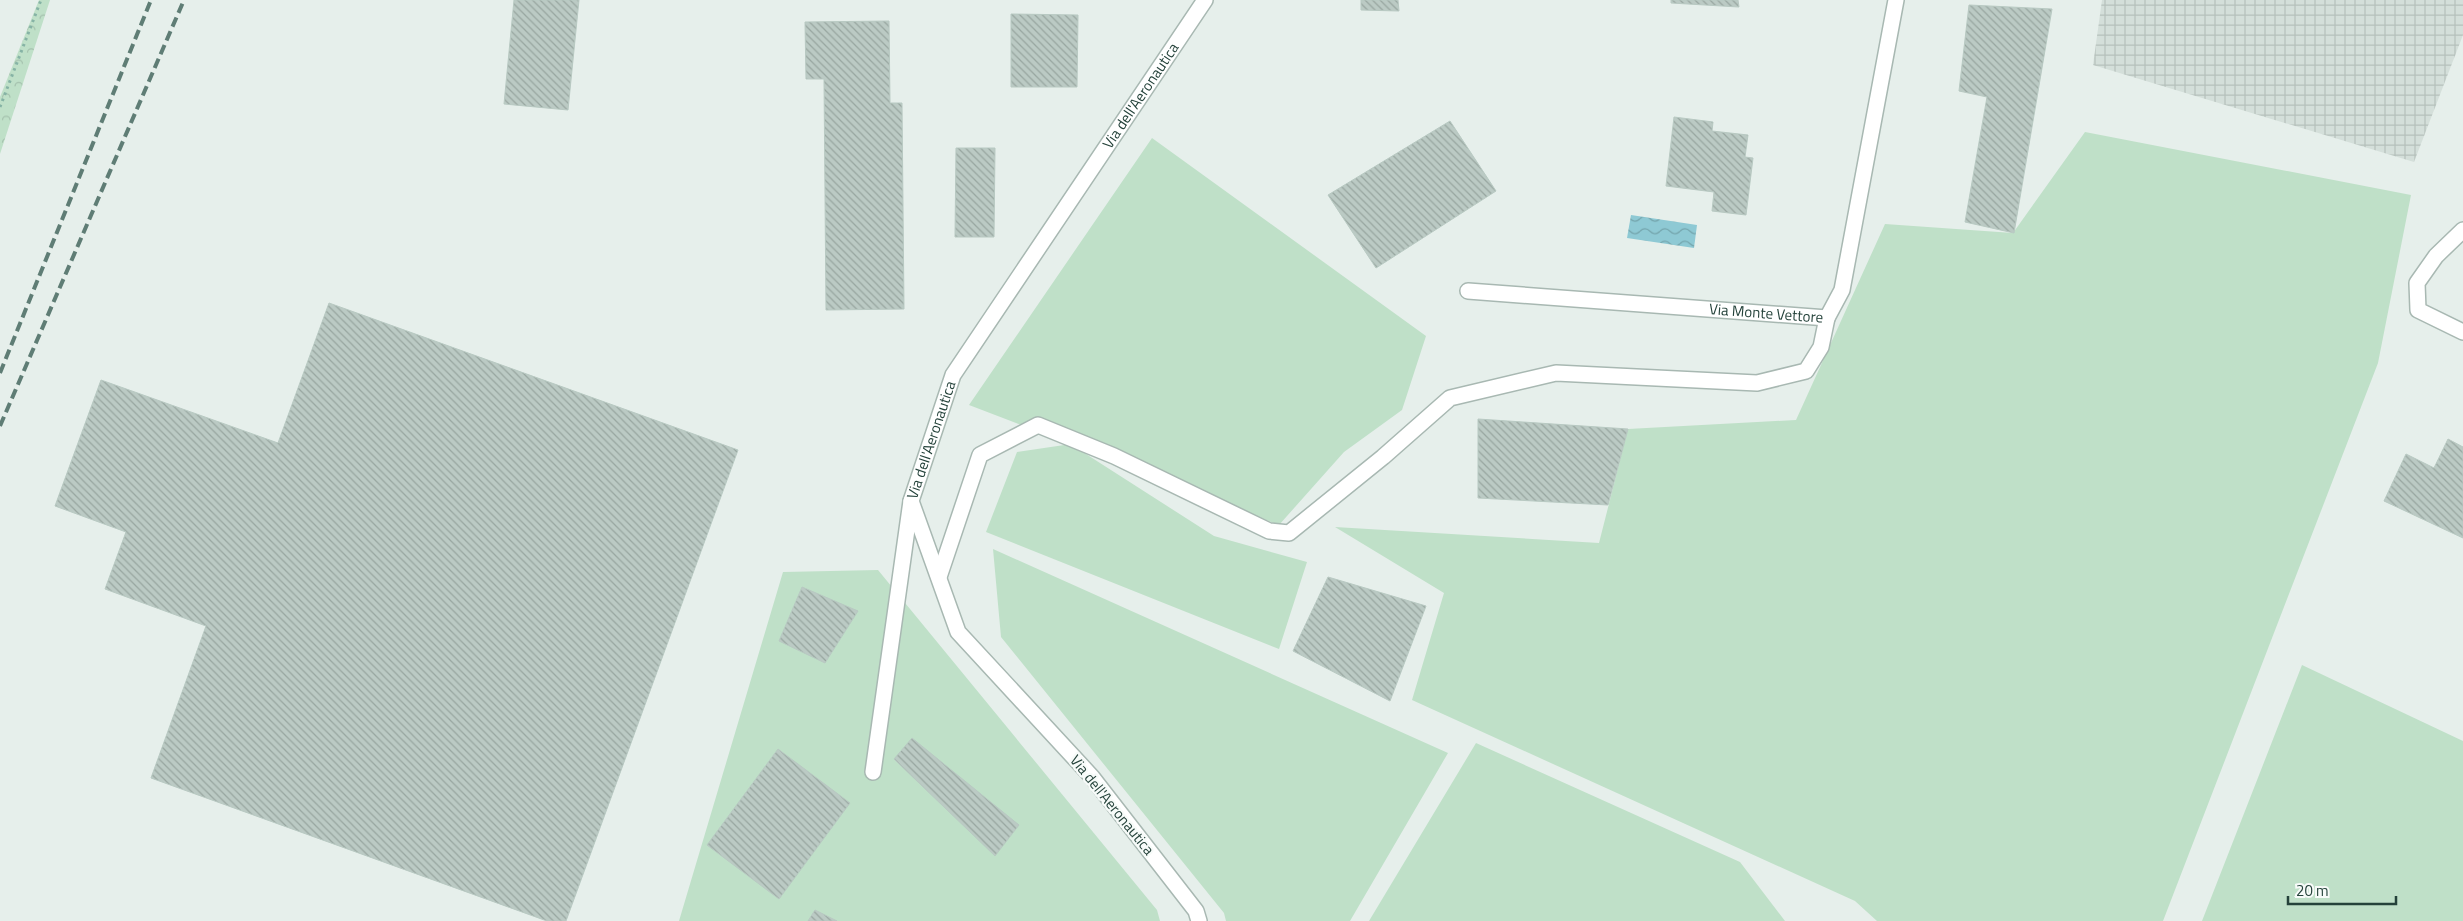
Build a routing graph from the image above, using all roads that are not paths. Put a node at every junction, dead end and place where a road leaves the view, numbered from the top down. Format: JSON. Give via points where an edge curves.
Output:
{"nodes":[{"id":1,"x":1205,"y":0,"type":"edge"},
{"id":2,"x":1896,"y":0,"type":"edge"},
{"id":3,"x":2463,"y":230,"type":"edge"},
{"id":4,"x":1468,"y":291,"type":"dead end"},
{"id":5,"x":1827,"y":318,"type":"junction"},
{"id":6,"x":2463,"y":332,"type":"edge"},
{"id":7,"x":911,"y":501,"type":"junction"},
{"id":8,"x":939,"y":577,"type":"junction"},
{"id":9,"x":873,"y":772,"type":"dead end"},
{"id":10,"x":1199,"y":921,"type":"edge"}],
"edges":[{"from":1,"to":7,"type":"street","name":"Via dell'Aeronautica","via":[[953,375]]},
{"from":2,"to":5,"type":"street","name":"Via Monte Vettore","via":[[1842,290]]},
{"from":3,"to":6,"type":"street","via":[[2436,256],[2417,283],[2418,310]]},
{"from":4,"to":5,"type":"street","name":"Via Monte Vettore"},
{"from":5,"to":8,"type":"street","via":[[1821,347],[1806,371],[1757,383],[1556,373],[1450,398],[1289,533],[1269,531],[1114,456],[1038,426],[980,455]]},
{"from":7,"to":8,"type":"street","name":"Via dell'Aeronautica"},
{"from":7,"to":9,"type":"street"},
{"from":8,"to":10,"type":"street","name":"Via dell'Aeronautica","via":[[958,632],[1092,777],[1196,911]]}]}
